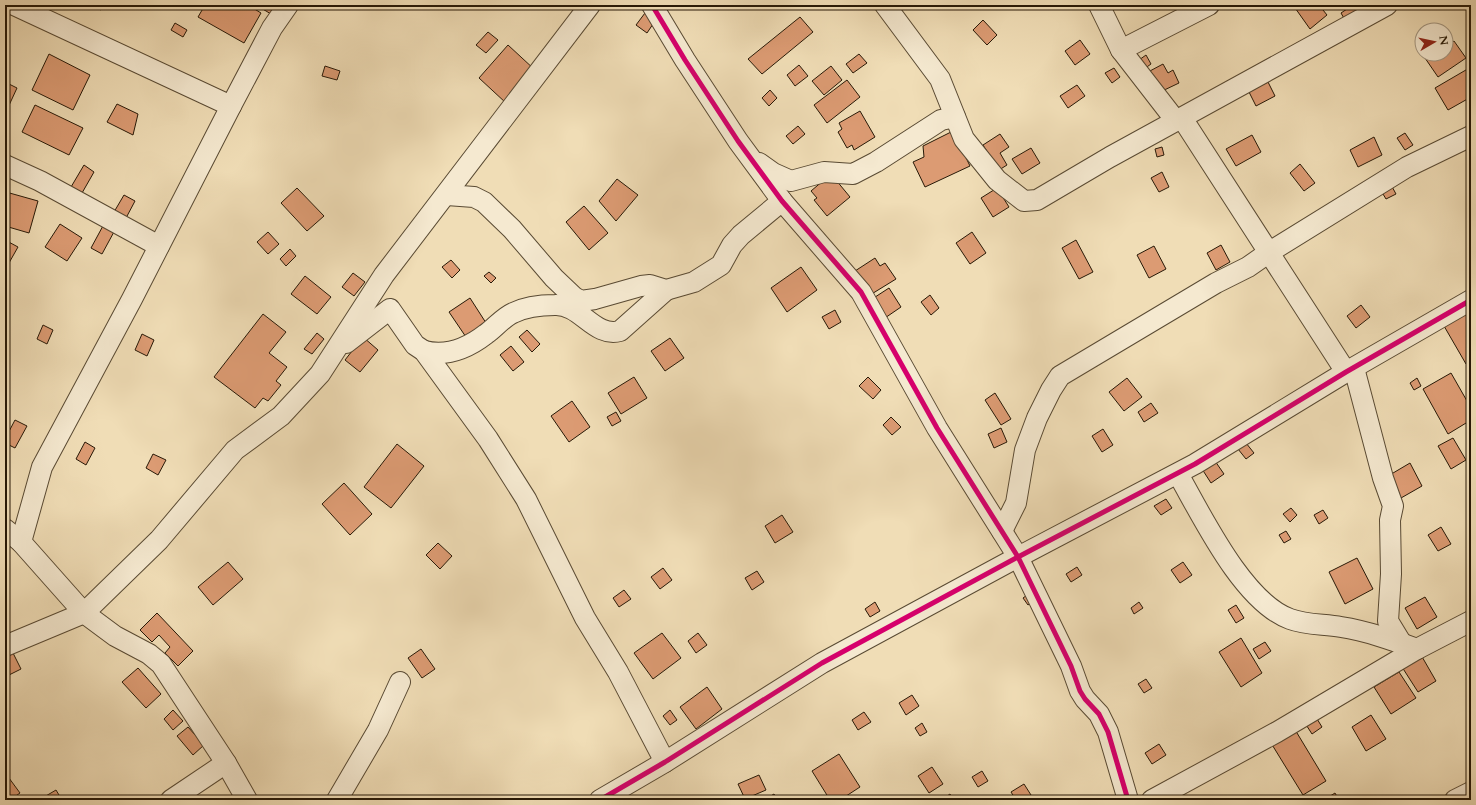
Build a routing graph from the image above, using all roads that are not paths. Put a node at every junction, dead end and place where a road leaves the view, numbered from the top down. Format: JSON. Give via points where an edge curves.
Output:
{"nodes":[{"id":1,"x":14,"y":5,"type":"edge"},
{"id":2,"x":288,"y":5,"type":"edge"},
{"id":3,"x":590,"y":5,"type":"edge"},
{"id":4,"x":652,"y":5,"type":"edge"},
{"id":5,"x":885,"y":5,"type":"edge"},
{"id":6,"x":1099,"y":5,"type":"edge"},
{"id":7,"x":1209,"y":5,"type":"edge"},
{"id":8,"x":1387,"y":5,"type":"edge"},
{"id":9,"x":1121,"y":50,"type":"junction"},
{"id":10,"x":231,"y":106,"type":"junction"},
{"id":11,"x":955,"y":117,"type":"junction"},
{"id":12,"x":1179,"y":119,"type":"junction"},
{"id":13,"x":1471,"y":136,"type":"edge"},
{"id":14,"x":738,"y":141,"type":"junction"},
{"id":15,"x":5,"y":165,"type":"edge"},
{"id":16,"x":447,"y":196,"type":"junction"},
{"id":17,"x":782,"y":201,"type":"junction"},
{"id":18,"x":159,"y":246,"type":"junction"},
{"id":19,"x":1268,"y":253,"type":"junction"},
{"id":20,"x":666,"y":290,"type":"junction"},
{"id":21,"x":1471,"y":300,"type":"edge"},
{"id":22,"x":335,"y":351,"type":"junction"},
{"id":23,"x":424,"y":351,"type":"junction"},
{"id":24,"x":1350,"y":370,"type":"junction"},
{"id":25,"x":1178,"y":474,"type":"junction"},
{"id":26,"x":986,"y":506,"type":"junction"},
{"id":27,"x":1012,"y":511,"type":"junction"},
{"id":28,"x":5,"y":529,"type":"edge"},
{"id":29,"x":1002,"y":531,"type":"junction"},
{"id":30,"x":21,"y":542,"type":"junction"},
{"id":31,"x":1018,"y":557,"type":"junction"},
{"id":32,"x":84,"y":613,"type":"junction"},
{"id":33,"x":1471,"y":621,"type":"edge"},
{"id":34,"x":5,"y":646,"type":"edge"},
{"id":35,"x":1410,"y":646,"type":"junction"},
{"id":36,"x":400,"y":682,"type":"dead end"},
{"id":37,"x":665,"y":762,"type":"junction"},
{"id":38,"x":226,"y":763,"type":"junction"},
{"id":39,"x":1471,"y":792,"type":"edge"},
{"id":40,"x":171,"y":800,"type":"edge"},
{"id":41,"x":248,"y":800,"type":"edge"},
{"id":42,"x":337,"y":800,"type":"edge"},
{"id":43,"x":600,"y":800,"type":"edge"},
{"id":44,"x":1128,"y":800,"type":"edge"},
{"id":45,"x":1152,"y":800,"type":"edge"},
{"id":46,"x":1455,"y":800,"type":"edge"}],
"edges":[{"from":1,"to":10,"type":"street"},
{"from":2,"to":10,"type":"street","via":[[272,28]]},
{"from":3,"to":16,"type":"street"},
{"from":4,"to":14,"type":"street"},
{"from":5,"to":11,"type":"street","via":[[940,79]]},
{"from":6,"to":9,"type":"street"},
{"from":7,"to":9,"type":"street"},
{"from":8,"to":12,"type":"street"},
{"from":9,"to":12,"type":"street"},
{"from":10,"to":18,"type":"street"},
{"from":11,"to":12,"type":"street","via":[[964,139],[997,180],[1024,201],[1037,200]]},
{"from":11,"to":14,"type":"street","via":[[941,120],[853,174],[824,172],[791,181],[764,167]]},
{"from":12,"to":19,"type":"street"},
{"from":13,"to":19,"type":"street","via":[[1407,168]]},
{"from":14,"to":17,"type":"street"},
{"from":15,"to":18,"type":"street","via":[[40,181]]},
{"from":16,"to":20,"type":"street","via":[[474,197],[484,202],[512,229],[554,278],[581,301],[641,286],[650,285]]},
{"from":16,"to":22,"type":"street","via":[[384,275]]},
{"from":17,"to":20,"type":"street","via":[[741,235],[721,265],[690,283]]},
{"from":17,"to":26,"type":"street","via":[[861,292],[937,428]]},
{"from":18,"to":30,"type":"street","via":[[42,467]]},
{"from":19,"to":24,"type":"street"},
{"from":19,"to":27,"type":"street","via":[[1060,376],[1037,418],[1025,450],[1016,503]]},
{"from":20,"to":23,"type":"street","via":[[620,331],[607,332],[598,328],[572,309],[557,305],[540,306],[514,313],[486,335],[459,350],[439,354]]},
{"from":21,"to":24,"type":"street"},
{"from":22,"to":23,"type":"street","via":[[390,309],[415,345]]},
{"from":22,"to":32,"type":"street","via":[[320,374],[281,416],[235,450],[159,540]]},
{"from":23,"to":37,"type":"street","via":[[488,439],[526,500],[585,618],[618,672]]},
{"from":24,"to":25,"type":"street"},
{"from":24,"to":35,"type":"street","via":[[1393,506],[1390,520],[1391,574],[1388,621],[1395,635]]},
{"from":25,"to":31,"type":"street"},
{"from":25,"to":35,"type":"street","via":[[1234,571],[1271,608],[1293,620],[1342,627]]},
{"from":26,"to":27,"type":"street"},
{"from":26,"to":29,"type":"street"},
{"from":27,"to":29,"type":"street"},
{"from":28,"to":30,"type":"street"},
{"from":29,"to":31,"type":"street"},
{"from":30,"to":32,"type":"street"},
{"from":31,"to":37,"type":"street","via":[[822,663]]},
{"from":31,"to":44,"type":"street","via":[[1071,666],[1080,691],[1099,714],[1108,732]]},
{"from":32,"to":34,"type":"street"},
{"from":32,"to":38,"type":"street","via":[[115,636],[149,654],[160,664]]},
{"from":33,"to":35,"type":"street"},
{"from":35,"to":45,"type":"street","via":[[1278,732]]},
{"from":36,"to":42,"type":"street","via":[[378,730]]},
{"from":37,"to":43,"type":"street"},
{"from":38,"to":40,"type":"street"},
{"from":38,"to":41,"type":"street"},
{"from":39,"to":46,"type":"street"}]}
